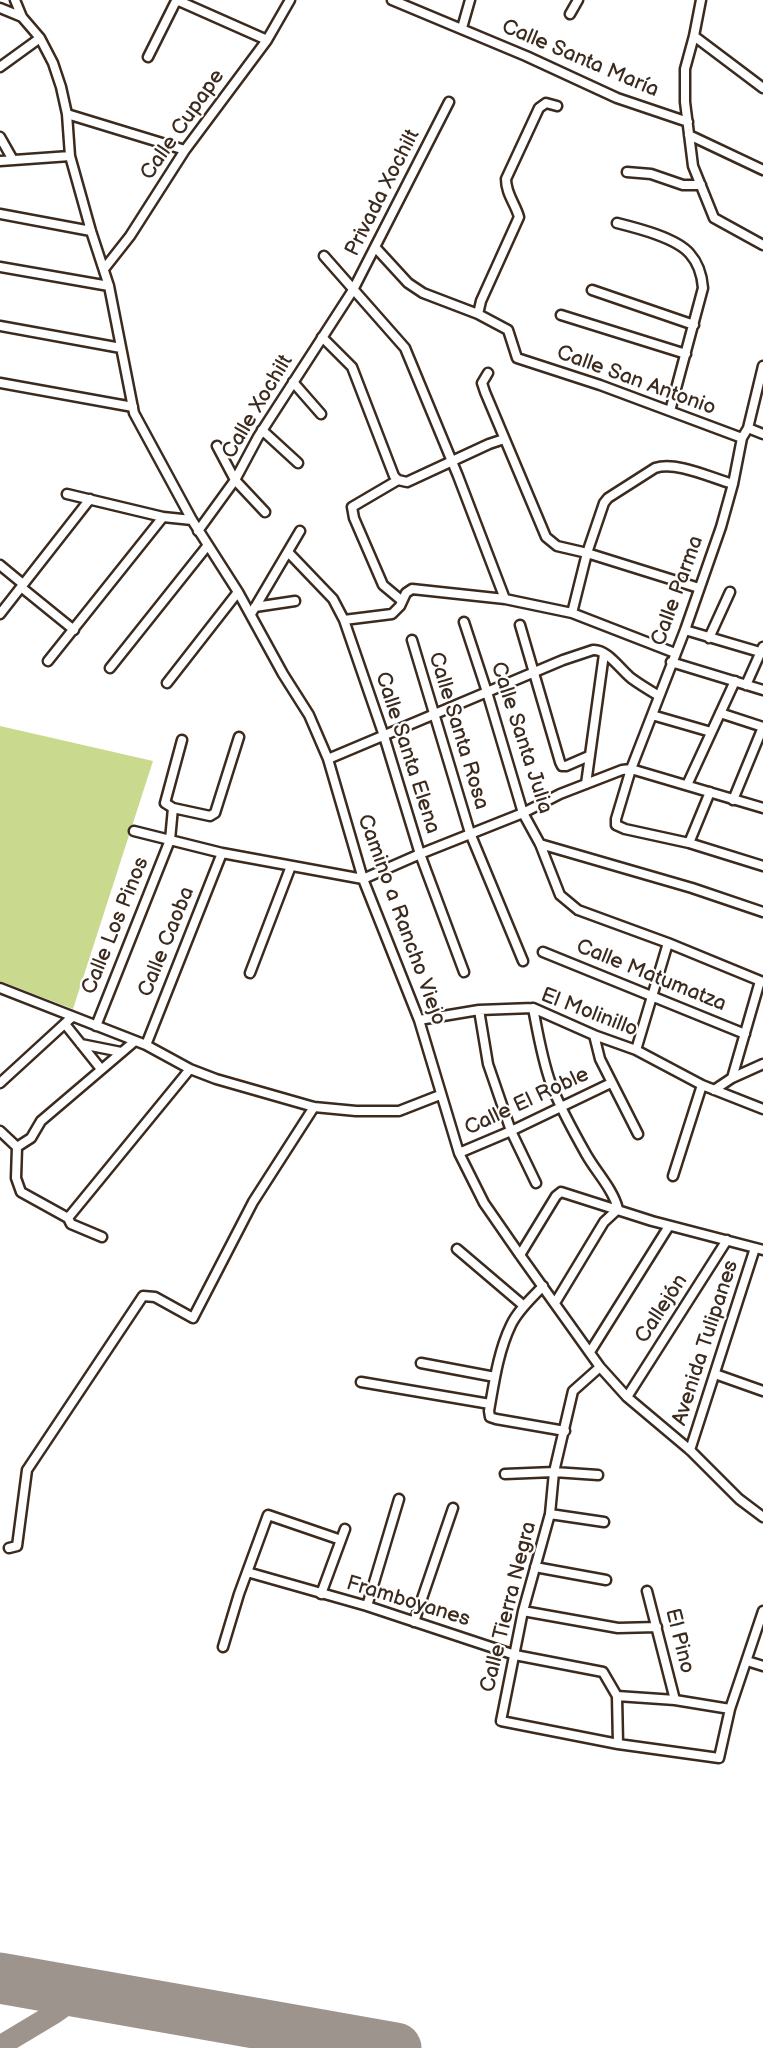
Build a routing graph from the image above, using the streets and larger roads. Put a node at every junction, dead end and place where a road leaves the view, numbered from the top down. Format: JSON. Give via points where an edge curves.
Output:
{"nodes":[{"id":1,"x":15,"y":0,"type":"edge"},
{"id":2,"x":290,"y":0,"type":"edge"},
{"id":3,"x":392,"y":0,"type":"edge"},
{"id":4,"x":470,"y":0,"type":"edge"},
{"id":5,"x":578,"y":0,"type":"edge"},
{"id":6,"x":701,"y":0,"type":"edge"},
{"id":7,"x":0,"y":8,"type":"edge"},
{"id":8,"x":570,"y":14,"type":"dead end"},
{"id":9,"x":22,"y":17,"type":"junction"},
{"id":10,"x":462,"y":28,"type":"junction"},
{"id":11,"x":694,"y":36,"type":"junction"},
{"id":12,"x":40,"y":38,"type":"junction"},
{"id":13,"x":267,"y":40,"type":"junction"},
{"id":14,"x":148,"y":57,"type":"dead end"},
{"id":15,"x":0,"y":67,"type":"edge"},
{"id":16,"x":763,"y":88,"type":"edge"},
{"id":17,"x":449,"y":102,"type":"dead end"},
{"id":18,"x":557,"y":106,"type":"dead end"},
{"id":19,"x":67,"y":114,"type":"junction"},
{"id":20,"x":688,"y":122,"type":"junction"},
{"id":21,"x":689,"y":135,"type":"junction"},
{"id":22,"x":0,"y":137,"type":"edge"},
{"id":23,"x":184,"y":150,"type":"junction"},
{"id":24,"x":70,"y":156,"type":"junction"},
{"id":25,"x":13,"y":160,"type":"junction"},
{"id":26,"x":0,"y":161,"type":"edge"},
{"id":27,"x":763,"y":170,"type":"edge"},
{"id":28,"x":627,"y":172,"type":"dead end"},
{"id":29,"x":701,"y":185,"type":"junction"},
{"id":30,"x":0,"y":214,"type":"edge"},
{"id":31,"x":617,"y":223,"type":"dead end"},
{"id":32,"x":91,"y":231,"type":"junction"},
{"id":33,"x":763,"y":245,"type":"edge"},
{"id":34,"x":375,"y":247,"type":"junction"},
{"id":35,"x":324,"y":256,"type":"dead end"},
{"id":36,"x":0,"y":267,"type":"edge"},
{"id":37,"x":104,"y":269,"type":"junction"},
{"id":38,"x":109,"y":286,"type":"junction"},
{"id":39,"x":353,"y":290,"type":"junction"},
{"id":40,"x":592,"y":290,"type":"dead end"},
{"id":41,"x":347,"y":299,"type":"joint"},
{"id":42,"x":478,"y":314,"type":"junction"},
{"id":43,"x":561,"y":315,"type":"dead end"},
{"id":44,"x":694,"y":325,"type":"junction"},
{"id":45,"x":0,"y":326,"type":"edge"},
{"id":46,"x":322,"y":337,"type":"junction"},
{"id":47,"x":122,"y":348,"type":"junction"},
{"id":48,"x":686,"y":354,"type":"junction"},
{"id":49,"x":763,"y":367,"type":"edge"},
{"id":50,"x":488,"y":373,"type":"dead end"},
{"id":51,"x":293,"y":382,"type":"junction"},
{"id":52,"x":0,"y":383,"type":"edge"},
{"id":53,"x":133,"y":407,"type":"junction"},
{"id":54,"x":670,"y":411,"type":"junction"},
{"id":55,"x":321,"y":414,"type":"dead end"},
{"id":56,"x":748,"y":428,"type":"junction"},
{"id":57,"x":262,"y":430,"type":"junction"},
{"id":58,"x":763,"y":434,"type":"edge"},
{"id":59,"x":742,"y":438,"type":"junction"},
{"id":60,"x":504,"y":439,"type":"junction"},
{"id":61,"x":217,"y":446,"type":"dead end"},
{"id":62,"x":452,"y":460,"type":"junction"},
{"id":63,"x":298,"y":463,"type":"dead end"},
{"id":64,"x":235,"y":480,"type":"junction"},
{"id":65,"x":398,"y":480,"type":"junction"},
{"id":66,"x":733,"y":484,"type":"junction"},
{"id":67,"x":67,"y":494,"type":"dead end"},
{"id":68,"x":90,"y":499,"type":"junction"},
{"id":69,"x":265,"y":512,"type":"dead end"},
{"id":70,"x":163,"y":517,"type":"junction"},
{"id":71,"x":192,"y":520,"type":"junction"},
{"id":72,"x":198,"y":531,"type":"junction"},
{"id":73,"x":300,"y":531,"type":"dead end"},
{"id":74,"x":208,"y":545,"type":"junction"},
{"id":75,"x":288,"y":552,"type":"junction"},
{"id":76,"x":587,"y":553,"type":"junction"},
{"id":77,"x":0,"y":565,"type":"edge"},
{"id":78,"x":22,"y":586,"type":"junction"},
{"id":79,"x":699,"y":588,"type":"junction"},
{"id":80,"x":238,"y":591,"type":"junction"},
{"id":81,"x":730,"y":592,"type":"dead end"},
{"id":82,"x":505,"y":599,"type":"junction"},
{"id":83,"x":401,"y":600,"type":"junction"},
{"id":84,"x":295,"y":601,"type":"dead end"},
{"id":85,"x":253,"y":611,"type":"junction"},
{"id":86,"x":572,"y":613,"type":"junction"},
{"id":87,"x":0,"y":614,"type":"edge"},
{"id":88,"x":344,"y":620,"type":"junction"},
{"id":89,"x":464,"y":622,"type":"dead end"},
{"id":90,"x":520,"y":625,"type":"dead end"},
{"id":91,"x":74,"y":630,"type":"junction"},
{"id":92,"x":685,"y":630,"type":"junction"},
{"id":93,"x":709,"y":638,"type":"junction"},
{"id":94,"x":412,"y":640,"type":"dead end"},
{"id":95,"x":762,"y":651,"type":"edge"},
{"id":96,"x":675,"y":653,"type":"junction"},
{"id":97,"x":604,"y":654,"type":"junction"},
{"id":98,"x":48,"y":661,"type":"dead end"},
{"id":99,"x":671,"y":662,"type":"junction"},
{"id":100,"x":110,"y":668,"type":"dead end"},
{"id":101,"x":534,"y":672,"type":"junction"},
{"id":102,"x":735,"y":681,"type":"junction"},
{"id":103,"x":167,"y":683,"type":"dead end"},
{"id":104,"x":746,"y":685,"type":"junction"},
{"id":105,"x":763,"y":690,"type":"edge"},
{"id":106,"x":487,"y":692,"type":"junction"},
{"id":107,"x":659,"y":696,"type":"junction"},
{"id":108,"x":720,"y":713,"type":"junction"},
{"id":109,"x":434,"y":714,"type":"junction"},
{"id":110,"x":652,"y":715,"type":"junction"},
{"id":111,"x":763,"y":727,"type":"edge"},
{"id":112,"x":711,"y":732,"type":"junction"},
{"id":113,"x":384,"y":736,"type":"junction"},
{"id":114,"x":239,"y":737,"type":"dead end"},
{"id":115,"x":182,"y":740,"type":"dead end"},
{"id":116,"x":760,"y":747,"type":"edge"},
{"id":117,"x":589,"y":756,"type":"junction"},
{"id":118,"x":328,"y":759,"type":"junction"},
{"id":119,"x":632,"y":769,"type":"junction"},
{"id":120,"x":586,"y":784,"type":"junction"},
{"id":121,"x":687,"y":785,"type":"junction"},
{"id":122,"x":710,"y":792,"type":"junction"},
{"id":123,"x":733,"y":800,"type":"junction"},
{"id":124,"x":173,"y":808,"type":"junction"},
{"id":125,"x":763,"y":808,"type":"edge"},
{"id":126,"x":523,"y":813,"type":"junction"},
{"id":127,"x":134,"y":831,"type":"dead end"},
{"id":128,"x":470,"y":833,"type":"junction"},
{"id":129,"x":170,"y":840,"type":"junction"},
{"id":130,"x":689,"y":843,"type":"junction"},
{"id":131,"x":540,"y":844,"type":"junction"},
{"id":132,"x":222,"y":853,"type":"junction"},
{"id":133,"x":420,"y":854,"type":"junction"},
{"id":134,"x":291,"y":866,"type":"junction"},
{"id":135,"x":763,"y":866,"type":"edge"},
{"id":136,"x":363,"y":879,"type":"junction"},
{"id":137,"x":763,"y":912,"type":"edge"},
{"id":138,"x":668,"y":943,"type":"junction"},
{"id":139,"x":543,"y":952,"type":"dead end"},
{"id":140,"x":524,"y":961,"type":"dead end"},
{"id":141,"x":464,"y":972,"type":"dead end"},
{"id":142,"x":250,"y":974,"type":"dead end"},
{"id":143,"x":762,"y":981,"type":"edge"},
{"id":144,"x":0,"y":988,"type":"edge"},
{"id":145,"x":653,"y":996,"type":"junction"},
{"id":146,"x":533,"y":1008,"type":"junction"},
{"id":147,"x":478,"y":1010,"type":"junction"},
{"id":148,"x":72,"y":1017,"type":"junction"},
{"id":149,"x":419,"y":1020,"type":"junction"},
{"id":150,"x":65,"y":1024,"type":"junction"},
{"id":151,"x":96,"y":1026,"type":"junction"},
{"id":152,"x":745,"y":1034,"type":"junction"},
{"id":153,"x":594,"y":1035,"type":"junction"},
{"id":154,"x":135,"y":1041,"type":"junction"},
{"id":155,"x":81,"y":1044,"type":"junction"},
{"id":156,"x":146,"y":1045,"type":"junction"},
{"id":157,"x":636,"y":1050,"type":"junction"},
{"id":158,"x":121,"y":1052,"type":"junction"},
{"id":159,"x":763,"y":1064,"type":"edge"},
{"id":160,"x":101,"y":1069,"type":"junction"},
{"id":161,"x":190,"y":1069,"type":"junction"},
{"id":162,"x":732,"y":1078,"type":"junction"},
{"id":163,"x":0,"y":1083,"type":"edge"},
{"id":164,"x":611,"y":1083,"type":"junction"},
{"id":165,"x":702,"y":1085,"type":"junction"},
{"id":166,"x":714,"y":1090,"type":"junction"},
{"id":167,"x":440,"y":1095,"type":"junction"},
{"id":168,"x":314,"y":1107,"type":"junction"},
{"id":169,"x":561,"y":1107,"type":"junction"},
{"id":170,"x":763,"y":1109,"type":"edge"},
{"id":171,"x":0,"y":1131,"type":"edge"},
{"id":172,"x":511,"y":1131,"type":"junction"},
{"id":173,"x":638,"y":1134,"type":"dead end"},
{"id":174,"x":17,"y":1147,"type":"junction"},
{"id":175,"x":459,"y":1153,"type":"junction"},
{"id":176,"x":673,"y":1176,"type":"dead end"},
{"id":177,"x":536,"y":1183,"type":"dead end"},
{"id":178,"x":618,"y":1209,"type":"junction"},
{"id":179,"x":68,"y":1218,"type":"junction"},
{"id":180,"x":669,"y":1226,"type":"junction"},
{"id":181,"x":102,"y":1237,"type":"dead end"},
{"id":182,"x":728,"y":1240,"type":"junction"},
{"id":183,"x":457,"y":1249,"type":"dead end"},
{"id":184,"x":759,"y":1249,"type":"edge"},
{"id":185,"x":520,"y":1256,"type":"junction"},
{"id":186,"x":543,"y":1286,"type":"junction"},
{"id":187,"x":555,"y":1303,"type":"junction"},
{"id":188,"x":524,"y":1306,"type":"junction"},
{"id":189,"x":590,"y":1352,"type":"junction"},
{"id":190,"x":421,"y":1363,"type":"dead end"},
{"id":191,"x":600,"y":1366,"type":"junction"},
{"id":192,"x":715,"y":1374,"type":"junction"},
{"id":193,"x":495,"y":1377,"type":"junction"},
{"id":194,"x":361,"y":1382,"type":"dead end"},
{"id":195,"x":763,"y":1390,"type":"edge"},
{"id":196,"x":627,"y":1397,"type":"junction"},
{"id":197,"x":490,"y":1404,"type":"junction"},
{"id":198,"x":565,"y":1431,"type":"junction"},
{"id":199,"x":690,"y":1450,"type":"junction"},
{"id":200,"x":554,"y":1472,"type":"junction"},
{"id":201,"x":505,"y":1474,"type":"dead end"},
{"id":202,"x":598,"y":1475,"type":"dead end"},
{"id":203,"x":399,"y":1498,"type":"dead end"},
{"id":204,"x":453,"y":1508,"type":"dead end"},
{"id":205,"x":550,"y":1514,"type":"junction"},
{"id":206,"x":763,"y":1517,"type":"edge"},
{"id":207,"x":604,"y":1522,"type":"dead end"},
{"id":208,"x":345,"y":1529,"type":"dead end"},
{"id":209,"x":341,"y":1540,"type":"junction"},
{"id":210,"x":9,"y":1548,"type":"dead end"},
{"id":211,"x":535,"y":1567,"type":"junction"},
{"id":212,"x":247,"y":1572,"type":"junction"},
{"id":213,"x":606,"y":1580,"type":"dead end"},
{"id":214,"x":647,"y":1591,"type":"dead end"},
{"id":215,"x":321,"y":1594,"type":"junction"},
{"id":216,"x":367,"y":1606,"type":"junction"},
{"id":217,"x":523,"y":1611,"type":"junction"},
{"id":218,"x":763,"y":1611,"type":"edge"},
{"id":219,"x":414,"y":1622,"type":"junction"},
{"id":220,"x":657,"y":1627,"type":"junction"},
{"id":221,"x":223,"y":1647,"type":"dead end"},
{"id":222,"x":515,"y":1655,"type":"junction"},
{"id":223,"x":747,"y":1660,"type":"junction"},
{"id":224,"x":763,"y":1666,"type":"edge"},
{"id":225,"x":617,"y":1696,"type":"junction"},
{"id":226,"x":675,"y":1700,"type":"junction"},
{"id":227,"x":730,"y":1709,"type":"junction"},
{"id":228,"x":618,"y":1744,"type":"junction"}],
"edges":[{"from":1,"to":9,"type":"street"},
{"from":2,"to":13,"type":"street","name":"Calle Cupape"},
{"from":3,"to":10,"type":"street","name":"Calle Santa María"},
{"from":4,"to":10,"type":"street"},
{"from":5,"to":8,"type":"street"},
{"from":6,"to":11,"type":"street"},
{"from":7,"to":9,"type":"street"},
{"from":9,"to":12,"type":"street","name":"Camino a Rancho Viejo"},
{"from":10,"to":20,"type":"street","name":"Calle Santa María","via":[[617,98]]},
{"from":11,"to":16,"type":"street"},
{"from":11,"to":20,"type":"street","via":[[685,69]]},
{"from":12,"to":15,"type":"street"},
{"from":12,"to":19,"type":"street","name":"Camino a Rancho Viejo","via":[[53,63]]},
{"from":13,"to":14,"type":"street","via":[[179,1]]},
{"from":13,"to":23,"type":"street","name":"Calle Cupape"},
{"from":17,"to":34,"type":"street","name":"Privada Xochilt"},
{"from":18,"to":42,"type":"street","via":[[546,103],[539,108],[506,179],[506,191],[519,217]]},
{"from":19,"to":23,"type":"street"},
{"from":19,"to":24,"type":"street","name":"Camino a Rancho Viejo"},
{"from":20,"to":21,"type":"street"},
{"from":21,"to":27,"type":"street"},
{"from":21,"to":29,"type":"street","via":[[693,166]]},
{"from":22,"to":25,"type":"street"},
{"from":23,"to":37,"type":"street","name":"Calle Cupape","via":[[130,236]]},
{"from":24,"to":25,"type":"street"},
{"from":24,"to":32,"type":"street","name":"Camino a Rancho Viejo"},
{"from":25,"to":26,"type":"street"},
{"from":28,"to":29,"type":"street","via":[[651,174],[683,185]]},
{"from":29,"to":33,"type":"street","via":[[714,218]]},
{"from":30,"to":32,"type":"street"},
{"from":31,"to":44,"type":"street","via":[[682,246],[691,254],[701,272],[703,288]]},
{"from":32,"to":37,"type":"street","name":"Camino a Rancho Viejo"},
{"from":34,"to":39,"type":"street","name":"Privada Xochilt"},
{"from":34,"to":42,"type":"street","via":[[408,283],[423,293]]},
{"from":35,"to":39,"type":"street"},
{"from":36,"to":38,"type":"street"},
{"from":37,"to":38,"type":"street","name":"Camino a Rancho Viejo"},
{"from":38,"to":47,"type":"street","name":"Camino a Rancho Viejo"},
{"from":39,"to":41,"type":"street","name":"Privada Xochilt"},
{"from":39,"to":62,"type":"street","via":[[405,348]]},
{"from":40,"to":44,"type":"street"},
{"from":41,"to":46,"type":"street","name":"Calle Xochilt"},
{"from":42,"to":54,"type":"street","name":"Calle San Antonio","via":[[508,330],[517,358]]},
{"from":43,"to":48,"type":"street"},
{"from":44,"to":48,"type":"street"},
{"from":45,"to":47,"type":"street"},
{"from":46,"to":51,"type":"street","name":"Calle Xochilt"},
{"from":46,"to":65,"type":"street","via":[[352,367]]},
{"from":47,"to":53,"type":"street","name":"Camino a Rancho Viejo"},
{"from":48,"to":54,"type":"street"},
{"from":49,"to":56,"type":"street","name":"Calle Parma"},
{"from":50,"to":60,"type":"street","via":[[482,383]]},
{"from":51,"to":55,"type":"street"},
{"from":51,"to":57,"type":"street","name":"Calle Xochilt"},
{"from":52,"to":53,"type":"street"},
{"from":53,"to":71,"type":"street","name":"Camino a Rancho Viejo"},
{"from":54,"to":59,"type":"street","name":"Calle San Antonio"},
{"from":56,"to":58,"type":"street"},
{"from":56,"to":59,"type":"street","name":"Calle Parma"},
{"from":57,"to":63,"type":"street"},
{"from":57,"to":64,"type":"street","name":"Calle Xochilt"},
{"from":59,"to":66,"type":"street","name":"Calle Parma"},
{"from":60,"to":62,"type":"street"},
{"from":60,"to":76,"type":"street","via":[[546,537],[556,546]]},
{"from":61,"to":64,"type":"street"},
{"from":62,"to":65,"type":"street","via":[[407,482]]},
{"from":62,"to":82,"type":"street"},
{"from":64,"to":69,"type":"street"},
{"from":64,"to":72,"type":"street","name":"Calle Xochilt"},
{"from":65,"to":83,"type":"street","via":[[359,502],[352,511],[383,585]]},
{"from":66,"to":76,"type":"street","via":[[673,466],[655,468],[604,503]]},
{"from":66,"to":79,"type":"street","name":"Calle Parma"},
{"from":67,"to":68,"type":"street"},
{"from":68,"to":70,"type":"street"},
{"from":68,"to":78,"type":"street"},
{"from":70,"to":71,"type":"street"},
{"from":70,"to":91,"type":"street"},
{"from":71,"to":72,"type":"street","name":"Camino a Rancho Viejo"},
{"from":72,"to":74,"type":"street","name":"Camino a Rancho Viejo"},
{"from":73,"to":75,"type":"street"},
{"from":74,"to":80,"type":"street","name":"Camino a Rancho Viejo"},
{"from":74,"to":100,"type":"street"},
{"from":75,"to":85,"type":"street"},
{"from":75,"to":88,"type":"street","name":"Calle Santa Elena","via":[[333,599]]},
{"from":76,"to":79,"type":"street"},
{"from":76,"to":86,"type":"street"},
{"from":77,"to":78,"type":"street"},
{"from":78,"to":87,"type":"street"},
{"from":78,"to":91,"type":"street"},
{"from":79,"to":92,"type":"street","name":"Calle Parma"},
{"from":80,"to":85,"type":"street","name":"Camino a Rancho Viejo"},
{"from":80,"to":103,"type":"street"},
{"from":81,"to":93,"type":"street"},
{"from":82,"to":83,"type":"street","via":[[412,590]]},
{"from":82,"to":86,"type":"street"},
{"from":83,"to":88,"type":"street","via":[[392,614]]},
{"from":84,"to":85,"type":"street"},
{"from":85,"to":118,"type":"street","name":"Camino a Rancho Viejo"},
{"from":86,"to":96,"type":"street"},
{"from":88,"to":113,"type":"street","name":"Calle Santa Elena"},
{"from":89,"to":106,"type":"street","name":"Calle Santa Julia"},
{"from":90,"to":101,"type":"street"},
{"from":91,"to":98,"type":"street"},
{"from":92,"to":93,"type":"street"},
{"from":92,"to":96,"type":"street","name":"Calle Parma"},
{"from":93,"to":95,"type":"street"},
{"from":94,"to":109,"type":"street","name":"Calle Santa Rosa"},
{"from":95,"to":104,"type":"street"},
{"from":96,"to":99,"type":"street","name":"Calle Parma"},
{"from":97,"to":101,"type":"street","via":[[593,650]]},
{"from":97,"to":107,"type":"street"},
{"from":97,"to":117,"type":"street"},
{"from":99,"to":102,"type":"street"},
{"from":99,"to":107,"type":"street","name":"Calle Parma"},
{"from":101,"to":106,"type":"street"},
{"from":101,"to":117,"type":"street","via":[[560,762],[566,766]]},
{"from":102,"to":104,"type":"street"},
{"from":102,"to":108,"type":"street"},
{"from":104,"to":105,"type":"street"},
{"from":106,"to":109,"type":"street"},
{"from":106,"to":126,"type":"street","name":"Calle Santa Julia"},
{"from":107,"to":110,"type":"street","name":"Calle Parma"},
{"from":108,"to":111,"type":"street"},
{"from":108,"to":112,"type":"street"},
{"from":109,"to":113,"type":"street"},
{"from":109,"to":128,"type":"street","name":"Calle Santa Rosa"},
{"from":110,"to":112,"type":"street"},
{"from":110,"to":119,"type":"street","name":"Calle Parma"},
{"from":111,"to":116,"type":"street"},
{"from":112,"to":121,"type":"street"},
{"from":113,"to":118,"type":"street"},
{"from":113,"to":133,"type":"street","name":"Calle Santa Elena"},
{"from":114,"to":124,"type":"street","via":[[215,813],[210,816]]},
{"from":115,"to":124,"type":"street","name":"Calle Los Pinos","via":[[165,797],[165,803]]},
{"from":116,"to":123,"type":"street"},
{"from":117,"to":120,"type":"street"},
{"from":118,"to":136,"type":"street","name":"Camino a Rancho Viejo"},
{"from":119,"to":120,"type":"street"},
{"from":119,"to":121,"type":"street"},
{"from":119,"to":130,"type":"street","name":"Calle Parma","via":[[616,825]]},
{"from":120,"to":126,"type":"street"},
{"from":121,"to":122,"type":"street"},
{"from":122,"to":123,"type":"street"},
{"from":122,"to":130,"type":"street"},
{"from":123,"to":125,"type":"street"},
{"from":124,"to":129,"type":"street","name":"Calle Los Pinos"},
{"from":126,"to":128,"type":"street"},
{"from":126,"to":131,"type":"street","name":"Calle Santa Julia"},
{"from":127,"to":129,"type":"street"},
{"from":128,"to":133,"type":"street"},
{"from":128,"to":140,"type":"street","name":"Calle Santa Rosa"},
{"from":129,"to":132,"type":"street"},
{"from":129,"to":151,"type":"street","name":"Calle Los Pinos"},
{"from":130,"to":135,"type":"street"},
{"from":131,"to":137,"type":"street"},
{"from":131,"to":138,"type":"street","name":"Calle Santa Julia","via":[[560,895],[567,903]]},
{"from":132,"to":134,"type":"street"},
{"from":132,"to":156,"type":"street","name":"Calle Caoba"},
{"from":133,"to":136,"type":"street"},
{"from":133,"to":141,"type":"street","name":"Calle Santa Elena"},
{"from":134,"to":136,"type":"street"},
{"from":134,"to":142,"type":"street"},
{"from":136,"to":149,"type":"street","name":"Camino a Rancho Viejo"},
{"from":138,"to":143,"type":"street","name":"Calle Santa Julia"},
{"from":138,"to":145,"type":"street"},
{"from":139,"to":145,"type":"street","name":"Calle Matumatza"},
{"from":143,"to":152,"type":"street"},
{"from":144,"to":148,"type":"street"},
{"from":145,"to":152,"type":"street","name":"Calle Matumatza"},
{"from":145,"to":157,"type":"street"},
{"from":146,"to":147,"type":"street","name":"El Molinillo"},
{"from":146,"to":153,"type":"street","name":"El Molinillo"},
{"from":146,"to":169,"type":"street","via":[[539,1045]]},
{"from":147,"to":149,"type":"street","name":"El Molinillo"},
{"from":147,"to":172,"type":"street","via":[[488,1064]]},
{"from":148,"to":150,"type":"street"},
{"from":148,"to":151,"type":"street"},
{"from":149,"to":167,"type":"street","name":"Camino a Rancho Viejo"},
{"from":150,"to":155,"type":"street"},
{"from":150,"to":163,"type":"street"},
{"from":151,"to":154,"type":"street"},
{"from":152,"to":162,"type":"street"},
{"from":153,"to":157,"type":"street","name":"El Molinillo"},
{"from":153,"to":164,"type":"street"},
{"from":154,"to":156,"type":"street"},
{"from":154,"to":158,"type":"street"},
{"from":155,"to":158,"type":"street"},
{"from":155,"to":160,"type":"street"},
{"from":156,"to":161,"type":"street"},
{"from":157,"to":165,"type":"street","name":"El Molinillo"},
{"from":158,"to":160,"type":"street"},
{"from":159,"to":162,"type":"street"},
{"from":160,"to":174,"type":"street"},
{"from":161,"to":168,"type":"street"},
{"from":161,"to":179,"type":"street"},
{"from":162,"to":166,"type":"street"},
{"from":164,"to":169,"type":"street","name":"Calle El Roble"},
{"from":164,"to":173,"type":"street"},
{"from":165,"to":166,"type":"street","name":"El Molinillo"},
{"from":165,"to":176,"type":"street"},
{"from":166,"to":170,"type":"street","name":"El Molinillo"},
{"from":167,"to":168,"type":"street","via":[[399,1111]]},
{"from":167,"to":175,"type":"street","name":"Camino a Rancho Viejo"},
{"from":168,"to":210,"type":"street","via":[[253,1202],[193,1318],[154,1297],[143,1296],[27,1470],[17,1546]]},
{"from":169,"to":172,"type":"street","name":"Calle El Roble"},
{"from":169,"to":178,"type":"street"},
{"from":171,"to":174,"type":"street"},
{"from":172,"to":175,"type":"street","name":"Calle El Roble"},
{"from":172,"to":177,"type":"street"},
{"from":174,"to":179,"type":"street","via":[[16,1178],[21,1192]]},
{"from":175,"to":185,"type":"street","name":"Camino a Rancho Viejo","via":[[484,1203]]},
{"from":178,"to":180,"type":"street"},
{"from":178,"to":185,"type":"street","via":[[561,1192]]},
{"from":178,"to":187,"type":"street","via":[[604,1222]]},
{"from":179,"to":181,"type":"street","via":[[71,1224]]},
{"from":180,"to":182,"type":"street"},
{"from":180,"to":189,"type":"street"},
{"from":182,"to":184,"type":"street"},
{"from":182,"to":196,"type":"street","name":"Callejón"},
{"from":183,"to":188,"type":"street"},
{"from":184,"to":192,"type":"street","name":"Avenida Tulipanes"},
{"from":185,"to":186,"type":"street","name":"Camino a Rancho Viejo"},
{"from":186,"to":187,"type":"street","name":"Camino a Rancho Viejo"},
{"from":186,"to":188,"type":"street"},
{"from":187,"to":189,"type":"street","name":"Camino a Rancho Viejo"},
{"from":188,"to":193,"type":"street","via":[[511,1325]]},
{"from":189,"to":191,"type":"street","name":"Camino a Rancho Viejo"},
{"from":190,"to":193,"type":"street"},
{"from":191,"to":196,"type":"street","name":"Camino a Rancho Viejo"},
{"from":191,"to":198,"type":"street","name":"Calle Tierra Negra","via":[[573,1391]]},
{"from":192,"to":195,"type":"street"},
{"from":192,"to":199,"type":"street","name":"Avenida Tulipanes"},
{"from":193,"to":197,"type":"street"},
{"from":194,"to":197,"type":"street"},
{"from":196,"to":199,"type":"street","name":"Camino a Rancho Viejo"},
{"from":197,"to":198,"type":"street","via":[[490,1417]]},
{"from":198,"to":200,"type":"street","name":"Calle Tierra Negra"},
{"from":199,"to":206,"type":"street","name":"Camino a Rancho Viejo"},
{"from":200,"to":201,"type":"street"},
{"from":200,"to":202,"type":"street"},
{"from":200,"to":205,"type":"street","name":"Calle Tierra Negra"},
{"from":203,"to":216,"type":"street"},
{"from":204,"to":219,"type":"street"},
{"from":205,"to":207,"type":"street"},
{"from":205,"to":211,"type":"street","name":"Calle Tierra Negra"},
{"from":208,"to":209,"type":"street"},
{"from":209,"to":212,"type":"street","via":[[268,1515]]},
{"from":209,"to":215,"type":"street"},
{"from":211,"to":213,"type":"street"},
{"from":211,"to":217,"type":"street","name":"Calle Tierra Negra"},
{"from":212,"to":215,"type":"street","name":"Framboyanes"},
{"from":212,"to":221,"type":"street"},
{"from":214,"to":220,"type":"street","name":"El Pino"},
{"from":215,"to":216,"type":"street","name":"Framboyanes"},
{"from":216,"to":219,"type":"street","name":"Framboyanes"},
{"from":217,"to":220,"type":"street","via":[[618,1628]]},
{"from":217,"to":222,"type":"street","name":"Calle Tierra Negra"},
{"from":218,"to":223,"type":"street"},
{"from":219,"to":222,"type":"street","name":"Framboyanes"},
{"from":220,"to":226,"type":"street","name":"El Pino"},
{"from":222,"to":225,"type":"street","name":"Framboyanes","via":[[603,1672]]},
{"from":222,"to":228,"type":"street","name":"Calle Tierra Negra","via":[[501,1721]]},
{"from":223,"to":224,"type":"street"},
{"from":223,"to":227,"type":"street"},
{"from":225,"to":226,"type":"street"},
{"from":225,"to":228,"type":"street"},
{"from":226,"to":227,"type":"street"},
{"from":227,"to":228,"type":"street","name":"Calle Tierra Negra","via":[[719,1758]]}]}
